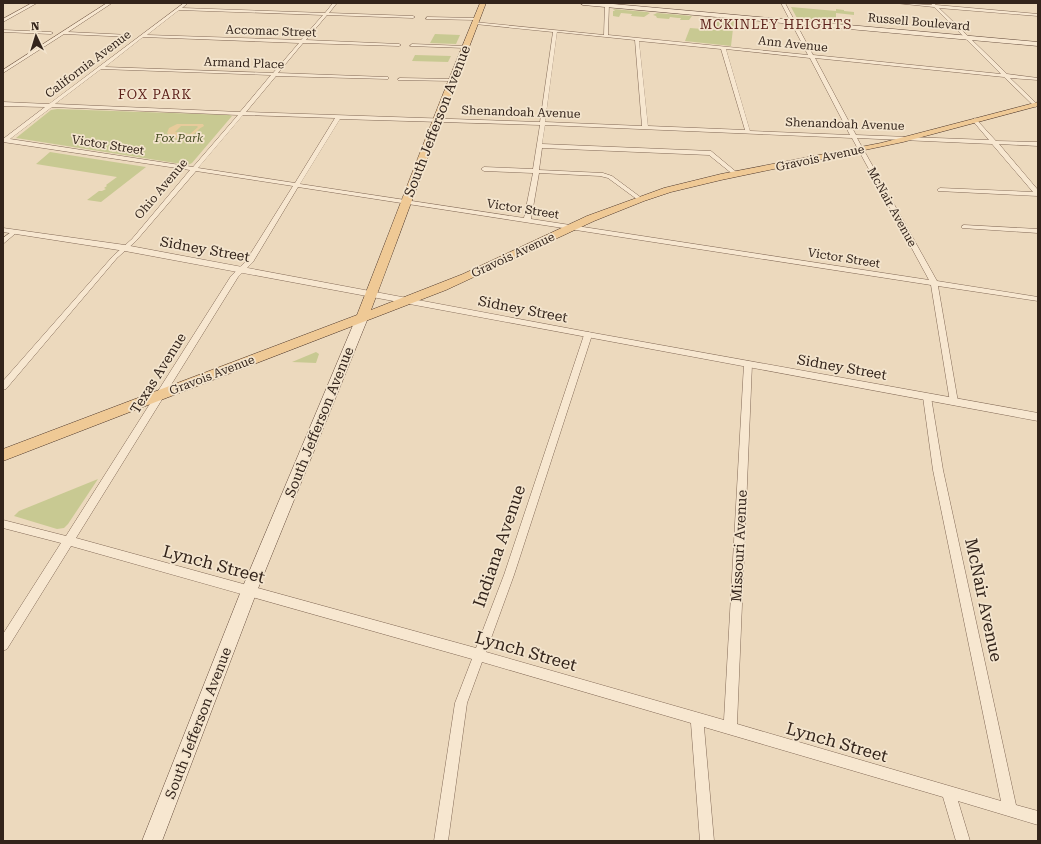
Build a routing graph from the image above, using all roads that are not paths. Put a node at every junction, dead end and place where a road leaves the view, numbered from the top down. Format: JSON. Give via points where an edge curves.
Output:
{"nodes":[{"id":1,"x":36,"y":3,"type":"edge"},
{"id":2,"x":110,"y":3,"type":"edge"},
{"id":3,"x":186,"y":3,"type":"edge"},
{"id":4,"x":335,"y":3,"type":"edge"},
{"id":5,"x":483,"y":3,"type":"edge"},
{"id":6,"x":583,"y":3,"type":"edge"},
{"id":7,"x":783,"y":3,"type":"edge"},
{"id":8,"x":896,"y":3,"type":"edge"},
{"id":9,"x":607,"y":4,"type":"edge"},
{"id":10,"x":934,"y":5,"type":"edge"},
{"id":11,"x":177,"y":9,"type":"junction"},
{"id":12,"x":325,"y":14,"type":"junction"},
{"id":13,"x":1038,"y":15,"type":"edge"},
{"id":14,"x":413,"y":17,"type":"dead end"},
{"id":15,"x":427,"y":18,"type":"dead end"},
{"id":16,"x":3,"y":21,"type":"edge"},
{"id":17,"x":476,"y":21,"type":"junction"},
{"id":18,"x":793,"y":22,"type":"junction"},
{"id":19,"x":3,"y":31,"type":"edge"},
{"id":20,"x":555,"y":31,"type":"junction"},
{"id":21,"x":51,"y":33,"type":"dead end"},
{"id":22,"x":64,"y":33,"type":"junction"},
{"id":23,"x":130,"y":36,"type":"dead end"},
{"id":24,"x":142,"y":36,"type":"junction"},
{"id":25,"x":606,"y":36,"type":"junction"},
{"id":26,"x":967,"y":38,"type":"junction"},
{"id":27,"x":638,"y":39,"type":"junction"},
{"id":28,"x":302,"y":42,"type":"junction"},
{"id":29,"x":1038,"y":44,"type":"edge"},
{"id":30,"x":399,"y":45,"type":"dead end"},
{"id":31,"x":412,"y":45,"type":"dead end"},
{"id":32,"x":465,"y":47,"type":"junction"},
{"id":33,"x":723,"y":48,"type":"junction"},
{"id":34,"x":812,"y":56,"type":"junction"},
{"id":35,"x":100,"y":68,"type":"junction"},
{"id":36,"x":3,"y":72,"type":"edge"},
{"id":37,"x":274,"y":74,"type":"junction"},
{"id":38,"x":1005,"y":76,"type":"junction"},
{"id":39,"x":386,"y":78,"type":"dead end"},
{"id":40,"x":400,"y":79,"type":"dead end"},
{"id":41,"x":1038,"y":79,"type":"edge"},
{"id":42,"x":452,"y":80,"type":"junction"},
{"id":43,"x":3,"y":104,"type":"edge"},
{"id":44,"x":1037,"y":105,"type":"edge"},
{"id":45,"x":51,"y":106,"type":"junction"},
{"id":46,"x":240,"y":113,"type":"junction"},
{"id":47,"x":338,"y":117,"type":"junction"},
{"id":48,"x":439,"y":120,"type":"junction"},
{"id":49,"x":975,"y":120,"type":"junction"},
{"id":50,"x":543,"y":124,"type":"junction"},
{"id":51,"x":645,"y":128,"type":"junction"},
{"id":52,"x":748,"y":132,"type":"junction"},
{"id":53,"x":853,"y":136,"type":"junction"},
{"id":54,"x":908,"y":138,"type":"junction"},
{"id":55,"x":4,"y":141,"type":"edge"},
{"id":56,"x":994,"y":142,"type":"junction"},
{"id":57,"x":1038,"y":144,"type":"edge"},
{"id":58,"x":539,"y":146,"type":"junction"},
{"id":59,"x":861,"y":150,"type":"junction"},
{"id":60,"x":194,"y":169,"type":"junction"},
{"id":61,"x":484,"y":169,"type":"dead end"},
{"id":62,"x":536,"y":171,"type":"junction"},
{"id":63,"x":737,"y":175,"type":"junction"},
{"id":64,"x":296,"y":185,"type":"junction"},
{"id":65,"x":940,"y":190,"type":"dead end"},
{"id":66,"x":1038,"y":194,"type":"edge"},
{"id":67,"x":640,"y":199,"type":"junction"},
{"id":68,"x":407,"y":202,"type":"junction"},
{"id":69,"x":527,"y":221,"type":"junction"},
{"id":70,"x":964,"y":227,"type":"dead end"},
{"id":71,"x":572,"y":228,"type":"junction"},
{"id":72,"x":3,"y":230,"type":"edge"},
{"id":73,"x":1038,"y":231,"type":"edge"},
{"id":74,"x":14,"y":232,"type":"junction"},
{"id":75,"x":3,"y":242,"type":"edge"},
{"id":76,"x":124,"y":248,"type":"junction"},
{"id":77,"x":242,"y":269,"type":"junction"},
{"id":78,"x":934,"y":283,"type":"junction"},
{"id":79,"x":371,"y":294,"type":"junction"},
{"id":80,"x":1038,"y":299,"type":"edge"},
{"id":81,"x":406,"y":301,"type":"junction"},
{"id":82,"x":362,"y":318,"type":"junction"},
{"id":83,"x":588,"y":335,"type":"junction"},
{"id":84,"x":748,"y":364,"type":"junction"},
{"id":85,"x":3,"y":387,"type":"edge"},
{"id":86,"x":162,"y":394,"type":"junction"},
{"id":87,"x":927,"y":397,"type":"junction"},
{"id":88,"x":954,"y":402,"type":"junction"},
{"id":89,"x":1038,"y":417,"type":"edge"},
{"id":90,"x":3,"y":455,"type":"edge"},
{"id":91,"x":3,"y":524,"type":"edge"},
{"id":92,"x":69,"y":541,"type":"junction"},
{"id":93,"x":249,"y":591,"type":"junction"},
{"id":94,"x":3,"y":645,"type":"edge"},
{"id":95,"x":478,"y":655,"type":"junction"},
{"id":96,"x":697,"y":719,"type":"junction"},
{"id":97,"x":730,"y":728,"type":"junction"},
{"id":98,"x":948,"y":792,"type":"junction"},
{"id":99,"x":1010,"y":810,"type":"junction"},
{"id":100,"x":1038,"y":818,"type":"edge"},
{"id":101,"x":152,"y":841,"type":"edge"},
{"id":102,"x":441,"y":841,"type":"edge"},
{"id":103,"x":706,"y":841,"type":"edge"},
{"id":104,"x":963,"y":841,"type":"edge"}],
"edges":[{"from":1,"to":16,"type":"street"},
{"from":2,"to":22,"type":"street"},
{"from":3,"to":11,"type":"street","name":"California Avenue"},
{"from":4,"to":12,"type":"street","name":"Ohio Avenue"},
{"from":5,"to":17,"type":"main road","name":"South Jefferson Avenue"},
{"from":6,"to":9,"type":"main road","name":"Russell Boulevard"},
{"from":7,"to":18,"type":"street","name":"McNair Avenue"},
{"from":8,"to":10,"type":"street"},
{"from":9,"to":18,"type":"main road","name":"Russell Boulevard"},
{"from":9,"to":25,"type":"street"},
{"from":10,"to":13,"type":"street"},
{"from":10,"to":26,"type":"street"},
{"from":11,"to":12,"type":"street"},
{"from":11,"to":24,"type":"street","name":"California Avenue"},
{"from":12,"to":14,"type":"street"},
{"from":12,"to":28,"type":"street","name":"Ohio Avenue"},
{"from":15,"to":17,"type":"street","name":"Ann Avenue"},
{"from":17,"to":20,"type":"street","name":"Ann Avenue"},
{"from":17,"to":32,"type":"main road","name":"South Jefferson Avenue"},
{"from":18,"to":26,"type":"main road","name":"Russell Boulevard"},
{"from":18,"to":34,"type":"street","name":"McNair Avenue"},
{"from":19,"to":21,"type":"street"},
{"from":20,"to":25,"type":"street","name":"Ann Avenue"},
{"from":20,"to":50,"type":"street"},
{"from":22,"to":23,"type":"street"},
{"from":22,"to":36,"type":"street"},
{"from":24,"to":28,"type":"street","name":"Accomac Street"},
{"from":24,"to":35,"type":"street","name":"California Avenue"},
{"from":25,"to":27,"type":"street","name":"Ann Avenue"},
{"from":26,"to":29,"type":"main road","name":"Russell Boulevard"},
{"from":26,"to":38,"type":"street"},
{"from":27,"to":33,"type":"street","name":"Ann Avenue"},
{"from":27,"to":51,"type":"street"},
{"from":28,"to":30,"type":"street","name":"Accomac Street"},
{"from":28,"to":37,"type":"street","name":"Ohio Avenue"},
{"from":31,"to":32,"type":"street"},
{"from":32,"to":42,"type":"main road","name":"South Jefferson Avenue"},
{"from":33,"to":34,"type":"street","name":"Ann Avenue"},
{"from":33,"to":52,"type":"street"},
{"from":34,"to":38,"type":"street","name":"Ann Avenue"},
{"from":34,"to":53,"type":"street","name":"McNair Avenue"},
{"from":35,"to":37,"type":"street","name":"Armand Place"},
{"from":35,"to":45,"type":"street","name":"California Avenue"},
{"from":37,"to":39,"type":"street","name":"Armand Place"},
{"from":37,"to":46,"type":"street","name":"Ohio Avenue"},
{"from":38,"to":41,"type":"street","name":"Ann Avenue"},
{"from":38,"to":44,"type":"street"},
{"from":40,"to":42,"type":"street"},
{"from":42,"to":48,"type":"main road","name":"South Jefferson Avenue"},
{"from":43,"to":45,"type":"street","name":"Shenandoah Avenue"},
{"from":44,"to":49,"type":"main road","name":"Gravois Avenue"},
{"from":45,"to":46,"type":"street","name":"Shenandoah Avenue"},
{"from":45,"to":55,"type":"street","name":"California Avenue"},
{"from":46,"to":47,"type":"street","name":"Shenandoah Avenue"},
{"from":46,"to":60,"type":"street","name":"Ohio Avenue"},
{"from":47,"to":48,"type":"street","name":"Shenandoah Avenue"},
{"from":47,"to":64,"type":"street","name":"Texas Avenue"},
{"from":48,"to":50,"type":"street","name":"Shenandoah Avenue"},
{"from":48,"to":68,"type":"main road","name":"South Jefferson Avenue"},
{"from":49,"to":54,"type":"main road","name":"Gravois Avenue"},
{"from":49,"to":56,"type":"street"},
{"from":50,"to":51,"type":"street","name":"Shenandoah Avenue"},
{"from":50,"to":58,"type":"street"},
{"from":51,"to":52,"type":"street","name":"Shenandoah Avenue"},
{"from":52,"to":53,"type":"street","name":"Shenandoah Avenue"},
{"from":53,"to":54,"type":"street","name":"Shenandoah Avenue"},
{"from":53,"to":59,"type":"street","name":"McNair Avenue"},
{"from":54,"to":56,"type":"street","name":"Shenandoah Avenue"},
{"from":54,"to":59,"type":"main road","name":"Gravois Avenue"},
{"from":55,"to":60,"type":"street","name":"Victor Street"},
{"from":56,"to":57,"type":"street","name":"Shenandoah Avenue"},
{"from":56,"to":66,"type":"street"},
{"from":58,"to":62,"type":"street"},
{"from":58,"to":63,"type":"street","via":[[711,153]]},
{"from":59,"to":63,"type":"main road","name":"Gravois Avenue"},
{"from":59,"to":78,"type":"street","name":"McNair Avenue"},
{"from":60,"to":64,"type":"street","name":"Victor Street"},
{"from":60,"to":76,"type":"street","name":"Ohio Avenue","via":[[134,240]]},
{"from":61,"to":62,"type":"street"},
{"from":62,"to":67,"type":"street","via":[[601,174],[610,177]]},
{"from":62,"to":69,"type":"street"},
{"from":63,"to":67,"type":"main road","name":"Gravois Avenue"},
{"from":64,"to":68,"type":"street","name":"Victor Street"},
{"from":64,"to":77,"type":"street","name":"Texas Avenue"},
{"from":65,"to":66,"type":"street"},
{"from":67,"to":71,"type":"main road","name":"Gravois Avenue"},
{"from":68,"to":69,"type":"street","name":"Victor Street"},
{"from":68,"to":79,"type":"main road","name":"South Jefferson Avenue"},
{"from":69,"to":71,"type":"street","name":"Victor Street"},
{"from":70,"to":73,"type":"street"},
{"from":71,"to":78,"type":"street","name":"Victor Street"},
{"from":71,"to":81,"type":"main road","name":"Gravois Avenue","via":[[481,271]]},
{"from":72,"to":74,"type":"street","name":"Sidney Street"},
{"from":74,"to":75,"type":"street"},
{"from":74,"to":76,"type":"street","name":"Sidney Street"},
{"from":76,"to":77,"type":"street","name":"Sidney Street"},
{"from":76,"to":85,"type":"street","name":"Ohio Avenue"},
{"from":77,"to":79,"type":"street","name":"Sidney Street"},
{"from":77,"to":86,"type":"street","name":"Texas Avenue","via":[[235,276]]},
{"from":78,"to":80,"type":"street","name":"Victor Street"},
{"from":78,"to":88,"type":"street","name":"McNair Avenue"},
{"from":79,"to":81,"type":"street","name":"Sidney Street"},
{"from":79,"to":82,"type":"main road","name":"South Jefferson Avenue"},
{"from":81,"to":82,"type":"main road","name":"Gravois Avenue"},
{"from":81,"to":83,"type":"street","name":"Sidney Street"},
{"from":82,"to":86,"type":"main road","name":"Gravois Avenue"},
{"from":82,"to":93,"type":"main road","name":"South Jefferson Avenue"},
{"from":83,"to":84,"type":"street","name":"Sidney Street"},
{"from":83,"to":95,"type":"street","name":"Indiana Avenue","via":[[509,576]]},
{"from":84,"to":87,"type":"street","name":"Sidney Street"},
{"from":84,"to":97,"type":"street","name":"Missouri Avenue"},
{"from":86,"to":90,"type":"main road","name":"Gravois Avenue"},
{"from":86,"to":92,"type":"street","name":"Texas Avenue"},
{"from":87,"to":88,"type":"street","name":"Sidney Street"},
{"from":87,"to":99,"type":"street","name":"McNair Avenue","via":[[938,470]]},
{"from":88,"to":89,"type":"street","name":"Sidney Street"},
{"from":91,"to":92,"type":"street","name":"Lynch Street"},
{"from":92,"to":93,"type":"street","name":"Lynch Street"},
{"from":92,"to":94,"type":"street","name":"Texas Avenue"},
{"from":93,"to":95,"type":"street","name":"Lynch Street"},
{"from":93,"to":101,"type":"main road","name":"South Jefferson Avenue"},
{"from":95,"to":96,"type":"street","name":"Lynch Street"},
{"from":95,"to":102,"type":"street","name":"Indiana Avenue","via":[[461,703]]},
{"from":96,"to":97,"type":"street","name":"Lynch Street"},
{"from":96,"to":103,"type":"street"},
{"from":97,"to":98,"type":"street","name":"Lynch Street"},
{"from":98,"to":99,"type":"street","name":"Lynch Street"},
{"from":98,"to":104,"type":"street"},
{"from":99,"to":100,"type":"street","name":"Lynch Street"}]}
